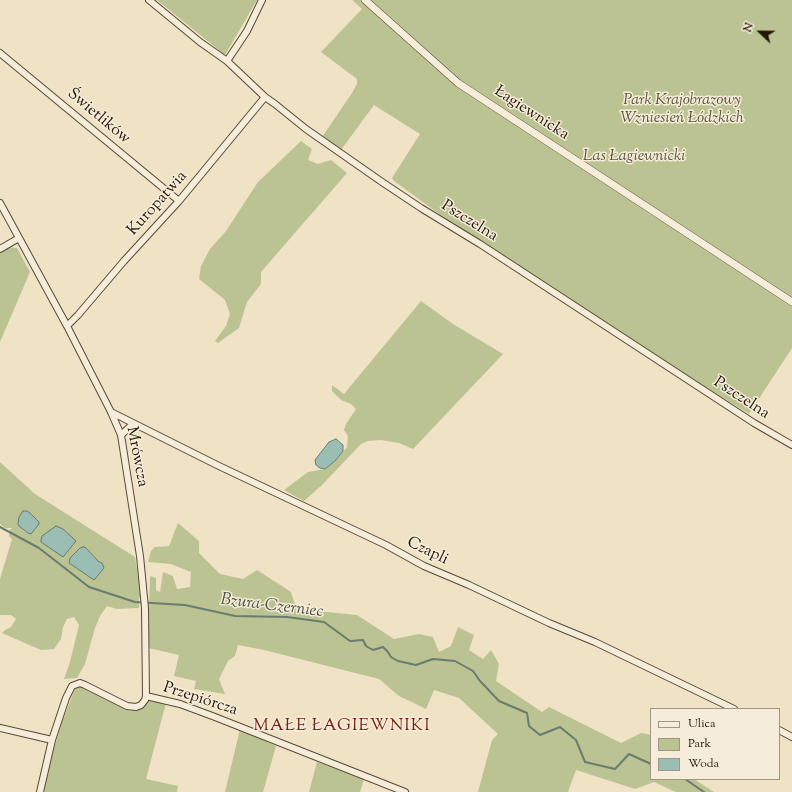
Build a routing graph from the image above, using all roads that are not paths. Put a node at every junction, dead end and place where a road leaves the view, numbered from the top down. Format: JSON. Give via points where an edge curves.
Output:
{"nodes":[{"id":1,"x":149,"y":0,"type":"edge"},
{"id":2,"x":262,"y":0,"type":"edge"},
{"id":3,"x":365,"y":0,"type":"edge"},
{"id":4,"x":0,"y":53,"type":"edge"},
{"id":5,"x":227,"y":61,"type":"junction"},
{"id":6,"x":265,"y":97,"type":"junction"},
{"id":7,"x":179,"y":201,"type":"junction"},
{"id":8,"x":0,"y":203,"type":"edge"},
{"id":9,"x":19,"y":238,"type":"junction"},
{"id":10,"x":0,"y":249,"type":"edge"},
{"id":11,"x":792,"y":302,"type":"edge"},
{"id":12,"x":67,"y":326,"type":"junction"},
{"id":13,"x":111,"y":412,"type":"junction"},
{"id":14,"x":133,"y":424,"type":"junction"},
{"id":15,"x":121,"y":435,"type":"junction"},
{"id":16,"x":792,"y":445,"type":"edge"},
{"id":17,"x":146,"y":696,"type":"junction"},
{"id":18,"x":732,"y":708,"type":"edge"},
{"id":19,"x":0,"y":728,"type":"edge"},
{"id":20,"x":780,"y":731,"type":"edge"},
{"id":21,"x":792,"y":737,"type":"edge"},
{"id":22,"x":52,"y":740,"type":"junction"},
{"id":23,"x":40,"y":792,"type":"edge"},
{"id":24,"x":405,"y":792,"type":"edge"}],
"edges":[{"from":1,"to":5,"type":"street","name":"Pszczelna"},
{"from":2,"to":5,"type":"street","via":[[247,31]]},
{"from":3,"to":11,"type":"street","name":"Łagiewnicka","via":[[458,83]]},
{"from":4,"to":7,"type":"street","name":"Świetlików"},
{"from":5,"to":6,"type":"street","name":"Pszczelna"},
{"from":6,"to":7,"type":"street","name":"Kuropatwia"},
{"from":6,"to":16,"type":"street","name":"Pszczelna","via":[[306,129],[414,204]]},
{"from":7,"to":12,"type":"street","name":"Kuropatwia"},
{"from":8,"to":9,"type":"street","name":"Mrówcza"},
{"from":9,"to":10,"type":"street"},
{"from":9,"to":12,"type":"street","name":"Mrówcza"},
{"from":12,"to":13,"type":"street","name":"Mrówcza"},
{"from":13,"to":14,"type":"street","name":"Czapli"},
{"from":13,"to":15,"type":"street","name":"Mrówcza"},
{"from":14,"to":15,"type":"street"},
{"from":14,"to":18,"type":"street","name":"Czapli","via":[[386,545],[424,566],[595,642]]},
{"from":15,"to":17,"type":"street","name":"Mrówcza","via":[[144,594]]},
{"from":17,"to":22,"type":"street","name":"Przepiórcza","via":[[141,705],[127,706],[85,685],[72,686]]},
{"from":17,"to":24,"type":"street","name":"Przepiórcza","via":[[180,704]]},
{"from":19,"to":22,"type":"street"},
{"from":20,"to":21,"type":"street"},
{"from":22,"to":23,"type":"street"}]}
